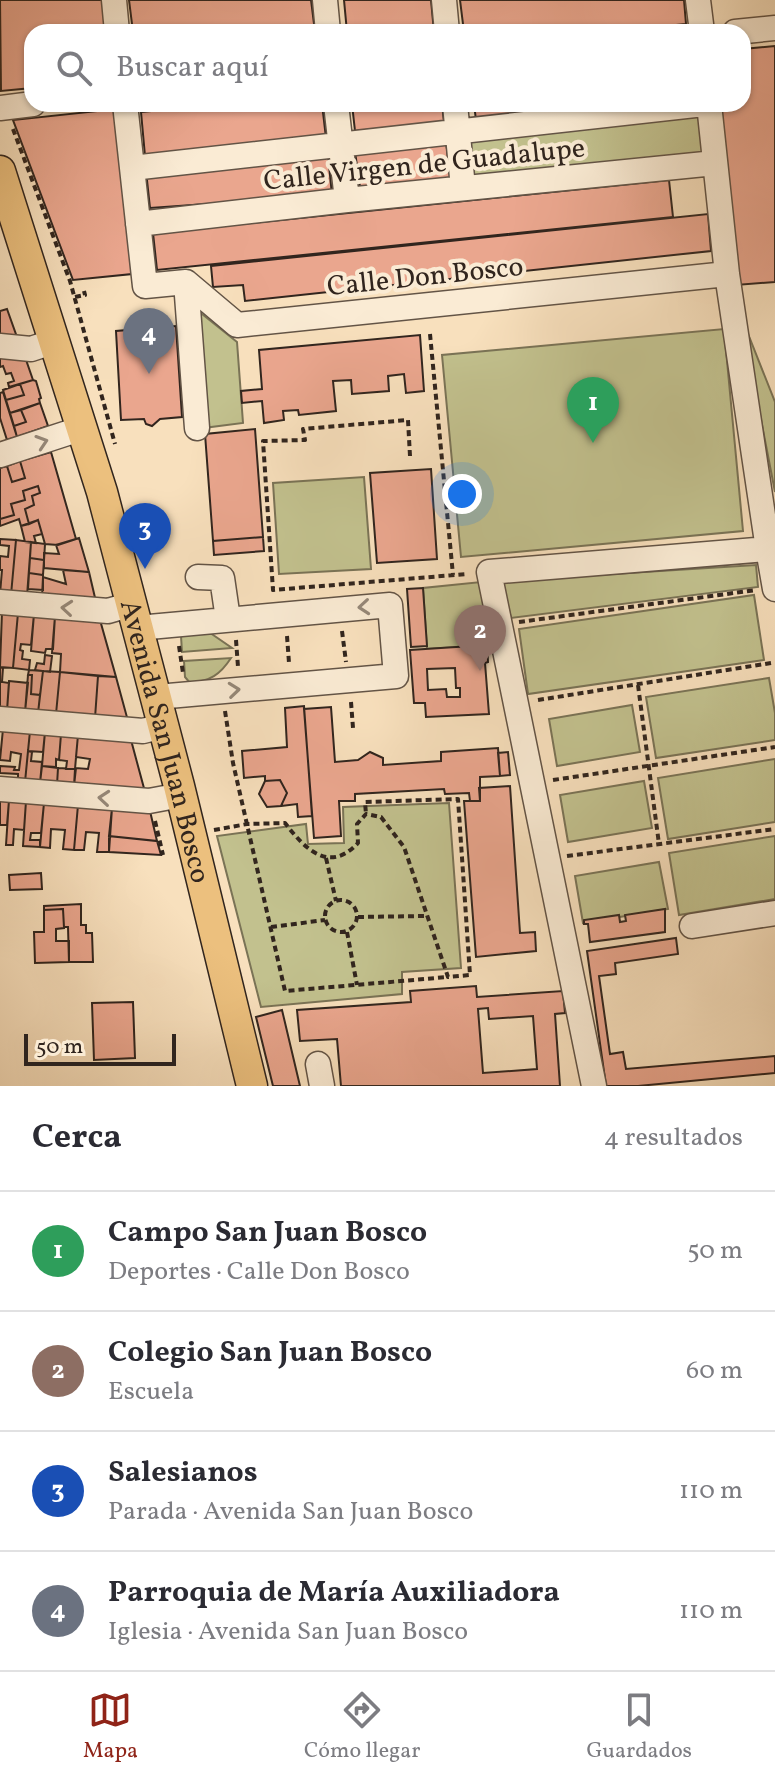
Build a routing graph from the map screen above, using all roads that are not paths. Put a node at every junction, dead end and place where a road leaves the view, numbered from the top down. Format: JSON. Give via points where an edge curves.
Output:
{"nodes":[{"id":1,"x":114,"y":0,"type":"edge"},
{"id":2,"x":325,"y":0,"type":"edge"},
{"id":3,"x":444,"y":0,"type":"edge"},
{"id":4,"x":698,"y":0,"type":"edge"},
{"id":5,"x":116,"y":24,"type":"edge"},
{"id":6,"x":327,"y":24,"type":"edge"},
{"id":7,"x":446,"y":24,"type":"edge"},
{"id":8,"x":701,"y":24,"type":"edge"},
{"id":9,"x":775,"y":28,"type":"edge"},
{"id":10,"x":751,"y":30,"type":"edge"},
{"id":11,"x":24,"y":105,"type":"edge"},
{"id":12,"x":2,"y":107,"type":"edge"},
{"id":13,"x":126,"y":112,"type":"edge"},
{"id":14,"x":337,"y":112,"type":"edge"},
{"id":15,"x":456,"y":112,"type":"edge"},
{"id":16,"x":633,"y":112,"type":"edge"},
{"id":17,"x":708,"y":112,"type":"edge"},
{"id":18,"x":457,"y":131,"type":"junction"},
{"id":19,"x":341,"y":144,"type":"junction"},
{"id":20,"x":715,"y":163,"type":"junction"},
{"id":21,"x":132,"y":168,"type":"junction"},
{"id":22,"x":0,"y":171,"type":"edge"},
{"id":23,"x":463,"y":188,"type":"junction"},
{"id":24,"x":347,"y":200,"type":"junction"},
{"id":25,"x":138,"y":224,"type":"junction"},
{"id":26,"x":727,"y":274,"type":"junction"},
{"id":27,"x":186,"y":282,"type":"junction"},
{"id":28,"x":55,"y":341,"type":"junction"},
{"id":29,"x":0,"y":346,"type":"edge"},
{"id":30,"x":83,"y":428,"type":"junction"},
{"id":31,"x":197,"y":428,"type":"dead end"},
{"id":32,"x":0,"y":455,"type":"edge"},
{"id":33,"x":768,"y":549,"type":"junction"},
{"id":34,"x":198,"y":577,"type":"dead end"},
{"id":35,"x":766,"y":590,"type":"edge"},
{"id":36,"x":0,"y":602,"type":"edge"},
{"id":37,"x":135,"y":616,"type":"junction"},
{"id":38,"x":231,"y":619,"type":"junction"},
{"id":39,"x":160,"y":712,"type":"junction"},
{"id":40,"x":0,"y":719,"type":"edge"},
{"id":41,"x":0,"y":789,"type":"edge"},
{"id":42,"x":181,"y":795,"type":"junction"},
{"id":43,"x":775,"y":913,"type":"edge"},
{"id":44,"x":692,"y":926,"type":"dead end"},
{"id":45,"x":252,"y":1086,"type":"edge"},
{"id":46,"x":594,"y":1086,"type":"edge"}],
"edges":[{"from":1,"to":5,"type":"street"},
{"from":2,"to":6,"type":"street"},
{"from":3,"to":7,"type":"street"},
{"from":4,"to":8,"type":"street"},
{"from":9,"to":10,"type":"street"},
{"from":11,"to":12,"type":"street"},
{"from":13,"to":21,"type":"street"},
{"from":14,"to":19,"type":"street"},
{"from":15,"to":18,"type":"street"},
{"from":16,"to":18,"type":"street"},
{"from":17,"to":20,"type":"street"},
{"from":18,"to":19,"type":"street"},
{"from":18,"to":23,"type":"street"},
{"from":19,"to":21,"type":"street"},
{"from":19,"to":24,"type":"street"},
{"from":20,"to":23,"type":"street","name":"Calle Virgen de Guadalupe"},
{"from":20,"to":26,"type":"street"},
{"from":21,"to":25,"type":"street"},
{"from":22,"to":28,"type":"main road","name":"Avenida San Juan Bosco"},
{"from":23,"to":24,"type":"street","name":"Calle Virgen de Guadalupe"},
{"from":24,"to":25,"type":"street","name":"Calle Virgen de Guadalupe"},
{"from":25,"to":27,"type":"street","via":[[145,286]]},
{"from":26,"to":27,"type":"street","name":"Calle Don Bosco","via":[[237,325]]},
{"from":26,"to":33,"type":"street"},
{"from":27,"to":31,"type":"street"},
{"from":28,"to":29,"type":"street","via":[[31,349]]},
{"from":28,"to":30,"type":"main road","name":"Avenida San Juan Bosco"},
{"from":32,"to":30,"type":"street","one_way":true},
{"from":30,"to":37,"type":"main road","name":"Avenida San Juan Bosco"},
{"from":33,"to":35,"type":"street"},
{"from":33,"to":46,"type":"street","via":[[489,572]]},
{"from":34,"to":38,"type":"street","via":[[222,578]]},
{"from":37,"to":36,"type":"street","one_way":true},
{"from":37,"to":38,"type":"street"},
{"from":37,"to":39,"type":"main road","name":"Avenida San Juan Bosco"},
{"from":39,"to":38,"type":"street","one_way":true,"via":[[231,691],[396,676],[390,605]]},
{"from":39,"to":40,"type":"street","via":[[143,731]]},
{"from":39,"to":42,"type":"main road","name":"Avenida San Juan Bosco"},
{"from":42,"to":41,"type":"street","one_way":true,"via":[[149,801]]},
{"from":42,"to":45,"type":"main road","name":"Avenida San Juan Bosco"},
{"from":43,"to":44,"type":"street"}]}
